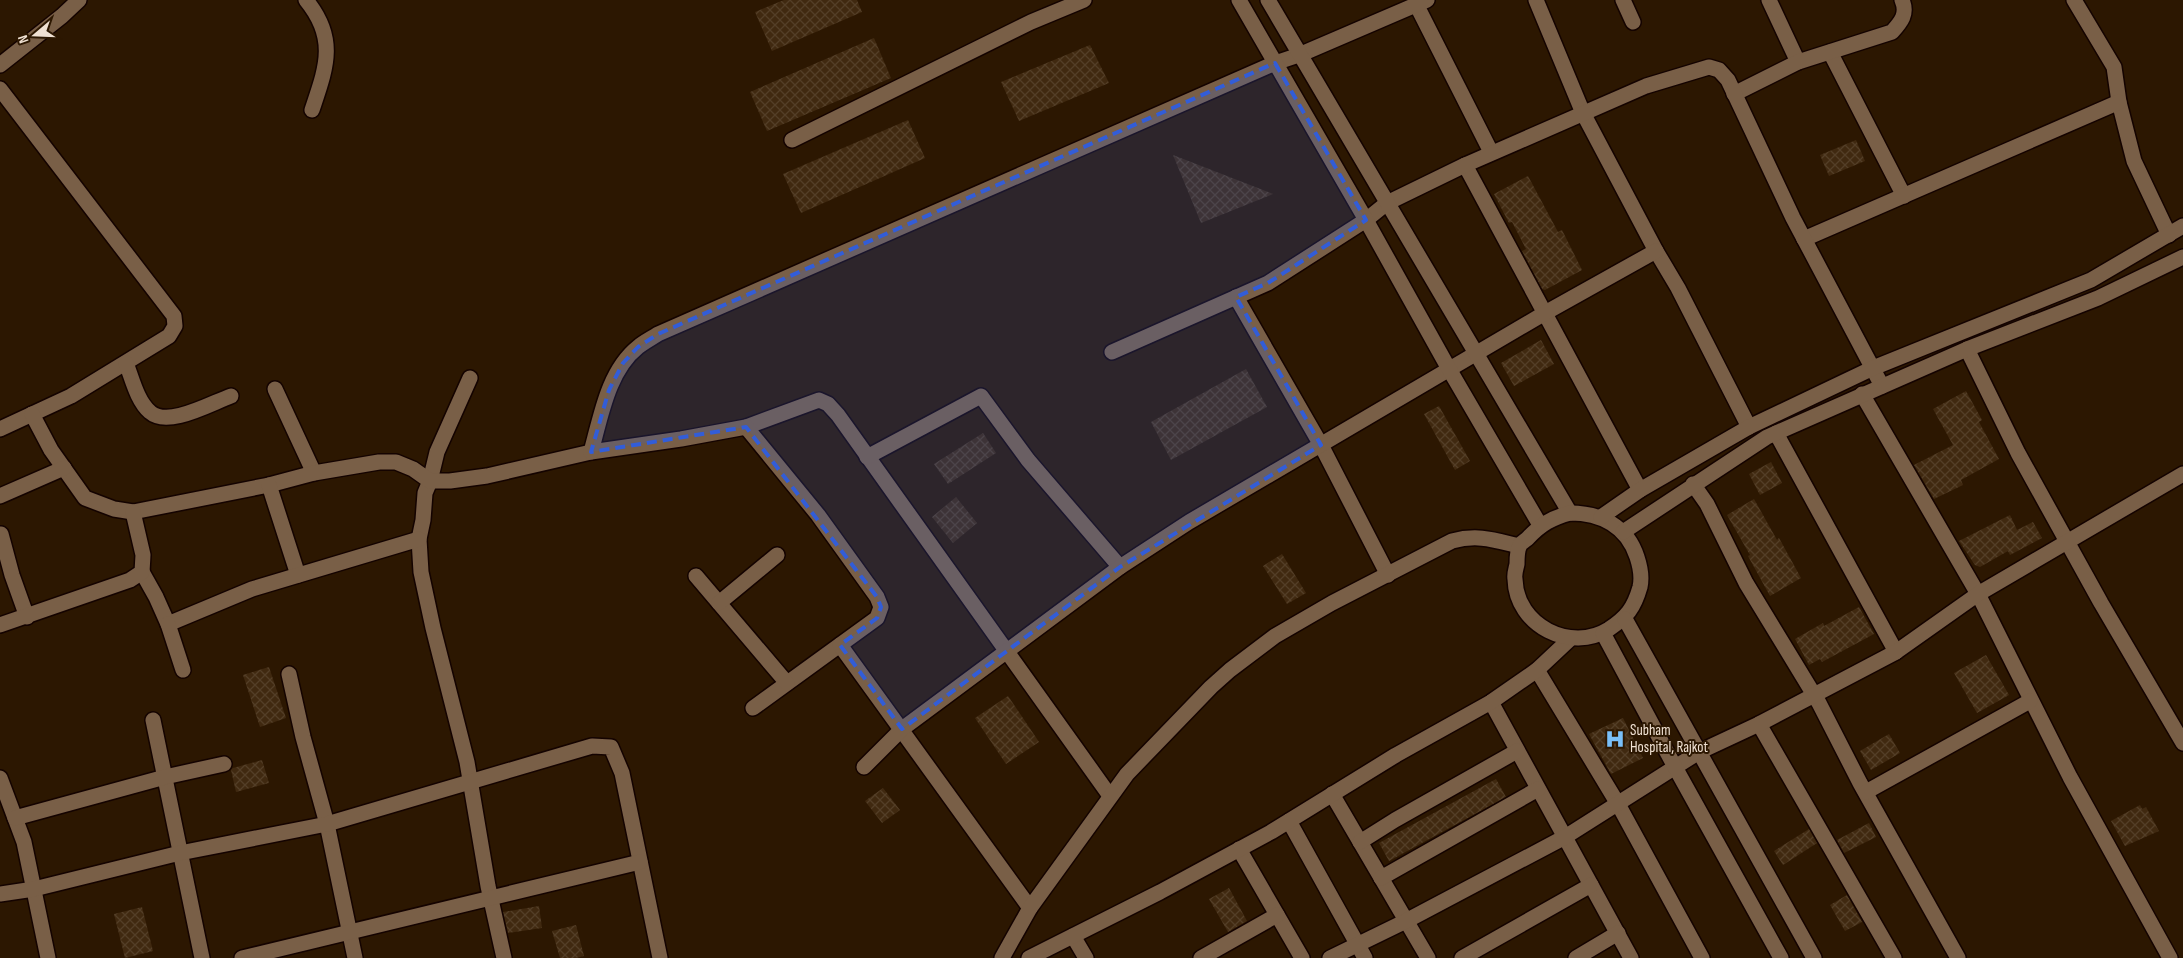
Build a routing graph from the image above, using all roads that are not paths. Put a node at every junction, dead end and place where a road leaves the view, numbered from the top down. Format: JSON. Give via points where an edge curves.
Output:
{"nodes":[{"id":1,"x":79,"y":0,"type":"edge"},
{"id":2,"x":306,"y":0,"type":"edge"},
{"id":3,"x":1084,"y":0,"type":"edge"},
{"id":4,"x":1239,"y":0,"type":"edge"},
{"id":5,"x":1268,"y":0,"type":"edge"},
{"id":6,"x":1536,"y":0,"type":"edge"},
{"id":7,"x":1623,"y":0,"type":"edge"},
{"id":8,"x":1769,"y":0,"type":"edge"},
{"id":9,"x":2074,"y":0,"type":"edge"},
{"id":10,"x":1421,"y":2,"type":"edge"},
{"id":11,"x":1908,"y":2,"type":"edge"},
{"id":12,"x":1633,"y":22,"type":"dead end"},
{"id":13,"x":1830,"y":52,"type":"junction"},
{"id":14,"x":1299,"y":55,"type":"junction"},
{"id":15,"x":1798,"y":62,"type":"junction"},
{"id":16,"x":1275,"y":63,"type":"junction"},
{"id":17,"x":0,"y":65,"type":"edge"},
{"id":18,"x":0,"y":89,"type":"edge"},
{"id":19,"x":1734,"y":94,"type":"junction"},
{"id":20,"x":2119,"y":102,"type":"junction"},
{"id":21,"x":312,"y":110,"type":"dead end"},
{"id":22,"x":1583,"y":113,"type":"junction"},
{"id":23,"x":792,"y":140,"type":"dead end"},
{"id":24,"x":1492,"y":152,"type":"junction"},
{"id":25,"x":1465,"y":165,"type":"junction"},
{"id":26,"x":1904,"y":196,"type":"junction"},
{"id":27,"x":1387,"y":203,"type":"junction"},
{"id":28,"x":1366,"y":220,"type":"junction"},
{"id":29,"x":2183,"y":226,"type":"edge"},
{"id":30,"x":2169,"y":234,"type":"junction"},
{"id":31,"x":1804,"y":239,"type":"junction"},
{"id":32,"x":1656,"y":251,"type":"junction"},
{"id":33,"x":2183,"y":257,"type":"edge"},
{"id":34,"x":1236,"y":298,"type":"junction"},
{"id":35,"x":1545,"y":313,"type":"junction"},
{"id":36,"x":1967,"y":349,"type":"junction"},
{"id":37,"x":1112,"y":352,"type":"dead end"},
{"id":38,"x":1476,"y":354,"type":"junction"},
{"id":39,"x":126,"y":363,"type":"junction"},
{"id":40,"x":1873,"y":368,"type":"junction"},
{"id":41,"x":1449,"y":369,"type":"junction"},
{"id":42,"x":470,"y":378,"type":"dead end"},
{"id":43,"x":1882,"y":386,"type":"junction"},
{"id":44,"x":275,"y":389,"type":"dead end"},
{"id":45,"x":1862,"y":394,"type":"junction"},
{"id":46,"x":231,"y":396,"type":"dead end"},
{"id":47,"x":32,"y":414,"type":"junction"},
{"id":48,"x":746,"y":427,"type":"junction"},
{"id":49,"x":1749,"y":427,"type":"junction"},
{"id":50,"x":0,"y":430,"type":"edge"},
{"id":51,"x":1776,"y":433,"type":"junction"},
{"id":52,"x":1321,"y":445,"type":"junction"},
{"id":53,"x":591,"y":452,"type":"junction"},
{"id":54,"x":867,"y":457,"type":"junction"},
{"id":55,"x":64,"y":468,"type":"junction"},
{"id":56,"x":314,"y":473,"type":"junction"},
{"id":57,"x":2183,"y":474,"type":"edge"},
{"id":58,"x":430,"y":481,"type":"junction"},
{"id":59,"x":1693,"y":484,"type":"junction"},
{"id":60,"x":268,"y":485,"type":"junction"},
{"id":61,"x":1640,"y":490,"type":"junction"},
{"id":62,"x":0,"y":496,"type":"edge"},
{"id":63,"x":133,"y":512,"type":"junction"},
{"id":64,"x":1570,"y":513,"type":"junction"},
{"id":65,"x":1601,"y":517,"type":"junction"},
{"id":66,"x":1540,"y":525,"type":"junction"},
{"id":67,"x":1623,"y":532,"type":"junction"},
{"id":68,"x":1,"y":534,"type":"edge"},
{"id":69,"x":419,"y":539,"type":"junction"},
{"id":70,"x":2067,"y":542,"type":"junction"},
{"id":71,"x":1519,"y":546,"type":"junction"},
{"id":72,"x":777,"y":555,"type":"dead end"},
{"id":73,"x":1120,"y":567,"type":"junction"},
{"id":74,"x":142,"y":572,"type":"junction"},
{"id":75,"x":298,"y":575,"type":"junction"},
{"id":76,"x":1388,"y":575,"type":"junction"},
{"id":77,"x":696,"y":576,"type":"dead end"},
{"id":78,"x":1978,"y":594,"type":"junction"},
{"id":79,"x":719,"y":603,"type":"junction"},
{"id":80,"x":27,"y":617,"type":"junction"},
{"id":81,"x":1625,"y":619,"type":"junction"},
{"id":82,"x":168,"y":624,"type":"junction"},
{"id":83,"x":0,"y":625,"type":"edge"},
{"id":84,"x":1603,"y":633,"type":"junction"},
{"id":85,"x":1570,"y":639,"type":"junction"},
{"id":86,"x":840,"y":645,"type":"junction"},
{"id":87,"x":1006,"y":651,"type":"junction"},
{"id":88,"x":1896,"y":652,"type":"junction"},
{"id":89,"x":183,"y":670,"type":"dead end"},
{"id":90,"x":1537,"y":670,"type":"junction"},
{"id":91,"x":289,"y":674,"type":"dead end"},
{"id":92,"x":787,"y":683,"type":"junction"},
{"id":93,"x":1814,"y":694,"type":"junction"},
{"id":94,"x":2030,"y":701,"type":"junction"},
{"id":95,"x":1491,"y":702,"type":"junction"},
{"id":96,"x":753,"y":708,"type":"dead end"},
{"id":97,"x":153,"y":720,"type":"dead end"},
{"id":98,"x":1759,"y":724,"type":"junction"},
{"id":99,"x":902,"y":729,"type":"junction"},
{"id":100,"x":2183,"y":743,"type":"edge"},
{"id":101,"x":1518,"y":751,"type":"junction"},
{"id":102,"x":1699,"y":752,"type":"junction"},
{"id":103,"x":224,"y":764,"type":"dead end"},
{"id":104,"x":864,"y":767,"type":"dead end"},
{"id":105,"x":1675,"y":767,"type":"junction"},
{"id":106,"x":165,"y":777,"type":"junction"},
{"id":107,"x":0,"y":778,"type":"edge"},
{"id":108,"x":469,"y":783,"type":"junction"},
{"id":109,"x":1538,"y":789,"type":"junction"},
{"id":110,"x":1866,"y":792,"type":"junction"},
{"id":111,"x":1332,"y":794,"type":"junction"},
{"id":112,"x":1110,"y":796,"type":"junction"},
{"id":113,"x":1618,"y":804,"type":"junction"},
{"id":114,"x":15,"y":818,"type":"junction"},
{"id":115,"x":1289,"y":821,"type":"junction"},
{"id":116,"x":327,"y":824,"type":"junction"},
{"id":117,"x":1564,"y":837,"type":"junction"},
{"id":118,"x":1360,"y":842,"type":"junction"},
{"id":119,"x":1239,"y":849,"type":"junction"},
{"id":120,"x":180,"y":853,"type":"junction"},
{"id":121,"x":640,"y":862,"type":"junction"},
{"id":122,"x":1381,"y":878,"type":"junction"},
{"id":123,"x":1591,"y":885,"type":"junction"},
{"id":124,"x":34,"y":889,"type":"junction"},
{"id":125,"x":0,"y":894,"type":"edge"},
{"id":126,"x":492,"y":899,"type":"junction"},
{"id":127,"x":1030,"y":908,"type":"junction"},
{"id":128,"x":1277,"y":915,"type":"junction"},
{"id":129,"x":1406,"y":921,"type":"junction"},
{"id":130,"x":349,"y":932,"type":"junction"},
{"id":131,"x":1618,"y":934,"type":"junction"},
{"id":132,"x":1073,"y":936,"type":"junction"},
{"id":133,"x":1358,"y":944,"type":"junction"},
{"id":134,"x":48,"y":958,"type":"edge"},
{"id":135,"x":202,"y":958,"type":"edge"},
{"id":136,"x":242,"y":958,"type":"edge"},
{"id":137,"x":355,"y":958,"type":"edge"},
{"id":138,"x":504,"y":958,"type":"edge"},
{"id":139,"x":660,"y":958,"type":"edge"},
{"id":140,"x":1002,"y":958,"type":"edge"},
{"id":141,"x":1029,"y":958,"type":"edge"},
{"id":142,"x":1086,"y":958,"type":"edge"},
{"id":143,"x":1201,"y":958,"type":"edge"},
{"id":144,"x":1302,"y":958,"type":"edge"},
{"id":145,"x":1330,"y":958,"type":"edge"},
{"id":146,"x":1365,"y":958,"type":"edge"},
{"id":147,"x":1428,"y":958,"type":"edge"},
{"id":148,"x":1462,"y":958,"type":"edge"},
{"id":149,"x":1576,"y":958,"type":"edge"},
{"id":150,"x":1631,"y":958,"type":"edge"},
{"id":151,"x":1702,"y":958,"type":"edge"},
{"id":152,"x":1781,"y":958,"type":"edge"},
{"id":153,"x":1814,"y":958,"type":"edge"},
{"id":154,"x":1894,"y":958,"type":"edge"},
{"id":155,"x":1958,"y":958,"type":"edge"},
{"id":156,"x":2170,"y":958,"type":"edge"}],
"edges":[{"from":1,"to":17,"type":"street"},
{"from":2,"to":21,"type":"street","via":[[315,11],[327,50],[326,67]]},
{"from":3,"to":23,"type":"street","via":[[1031,22]]},
{"from":4,"to":16,"type":"street"},
{"from":5,"to":14,"type":"street"},
{"from":6,"to":22,"type":"street"},
{"from":7,"to":12,"type":"street"},
{"from":8,"to":15,"type":"street"},
{"from":9,"to":20,"type":"street","via":[[2114,67]]},
{"from":10,"to":14,"type":"street"},
{"from":10,"to":24,"type":"street"},
{"from":11,"to":13,"type":"street","via":[[1903,20],[1892,32]]},
{"from":13,"to":15,"type":"street"},
{"from":13,"to":26,"type":"street"},
{"from":14,"to":16,"type":"street"},
{"from":14,"to":27,"type":"street"},
{"from":15,"to":19,"type":"street"},
{"from":16,"to":28,"type":"street"},
{"from":16,"to":53,"type":"street","via":[[658,334],[638,347],[623,363],[609,390]]},
{"from":18,"to":39,"type":"street","via":[[174,316],[175,326],[169,336]]},
{"from":19,"to":22,"type":"street","via":[[1719,70],[1709,67],[1646,86]]},
{"from":19,"to":31,"type":"street"},
{"from":20,"to":26,"type":"street"},
{"from":20,"to":30,"type":"street","via":[[2134,161]]},
{"from":22,"to":24,"type":"street"},
{"from":22,"to":32,"type":"street"},
{"from":24,"to":25,"type":"street"},
{"from":25,"to":27,"type":"street"},
{"from":25,"to":35,"type":"street"},
{"from":26,"to":31,"type":"street"},
{"from":27,"to":28,"type":"street"},
{"from":27,"to":38,"type":"street"},
{"from":28,"to":34,"type":"street","via":[[1268,283]]},
{"from":28,"to":41,"type":"street"},
{"from":29,"to":30,"type":"street"},
{"from":30,"to":40,"type":"street","via":[[2091,280]]},
{"from":31,"to":40,"type":"street"},
{"from":32,"to":35,"type":"street"},
{"from":32,"to":49,"type":"street"},
{"from":33,"to":36,"type":"street","via":[[2098,298]]},
{"from":34,"to":37,"type":"street"},
{"from":34,"to":52,"type":"street"},
{"from":35,"to":38,"type":"street"},
{"from":35,"to":61,"type":"street"},
{"from":36,"to":43,"type":"street"},
{"from":36,"to":70,"type":"street","via":[[2018,453]]},
{"from":38,"to":41,"type":"street"},
{"from":38,"to":64,"type":"street"},
{"from":39,"to":46,"type":"street","via":[[141,400],[150,412],[162,419],[174,418]]},
{"from":39,"to":47,"type":"street","via":[[71,396]]},
{"from":40,"to":43,"type":"street"},
{"from":40,"to":49,"type":"street"},
{"from":41,"to":52,"type":"street"},
{"from":41,"to":66,"type":"street"},
{"from":42,"to":58,"type":"street","via":[[437,452]]},
{"from":43,"to":45,"type":"street"},
{"from":44,"to":56,"type":"street"},
{"from":45,"to":51,"type":"street"},
{"from":45,"to":78,"type":"street"},
{"from":47,"to":50,"type":"street"},
{"from":47,"to":55,"type":"street"},
{"from":48,"to":53,"type":"street"},
{"from":48,"to":54,"type":"street","via":[[818,400],[828,404],[838,415]]},
{"from":48,"to":86,"type":"street","via":[[818,515],[877,597],[881,607],[878,618]]},
{"from":49,"to":61,"type":"street"},
{"from":51,"to":59,"type":"street"},
{"from":51,"to":88,"type":"street"},
{"from":52,"to":73,"type":"street"},
{"from":52,"to":76,"type":"street"},
{"from":53,"to":58,"type":"street","via":[[487,476]]},
{"from":54,"to":73,"type":"street","via":[[981,396],[1028,460]]},
{"from":54,"to":87,"type":"street"},
{"from":55,"to":62,"type":"street"},
{"from":55,"to":63,"type":"street","via":[[85,498]]},
{"from":56,"to":58,"type":"street","via":[[396,462]]},
{"from":56,"to":60,"type":"street"},
{"from":57,"to":70,"type":"street"},
{"from":58,"to":69,"type":"street","via":[[425,493]]},
{"from":59,"to":67,"type":"street"},
{"from":59,"to":93,"type":"street","via":[[1707,504],[1746,583]]},
{"from":60,"to":63,"type":"street"},
{"from":60,"to":75,"type":"street"},
{"from":61,"to":65,"type":"street"},
{"from":63,"to":74,"type":"street","via":[[143,555]]},
{"from":64,"to":65,"type":"street"},
{"from":64,"to":66,"type":"street"},
{"from":65,"to":67,"type":"street"},
{"from":66,"to":71,"type":"street"},
{"from":67,"to":81,"type":"street","via":[[1634,548],[1640,566],[1635,603]]},
{"from":68,"to":80,"type":"street"},
{"from":69,"to":75,"type":"street"},
{"from":69,"to":108,"type":"street","via":[[421,572],[467,762]]},
{"from":70,"to":78,"type":"street"},
{"from":70,"to":100,"type":"street"},
{"from":71,"to":76,"type":"street","via":[[1468,536],[1452,541]]},
{"from":71,"to":85,"type":"street","via":[[1514,580],[1520,601],[1532,620],[1549,633]]},
{"from":72,"to":79,"type":"street"},
{"from":73,"to":87,"type":"street"},
{"from":74,"to":80,"type":"street","via":[[130,580]]},
{"from":74,"to":82,"type":"street"},
{"from":75,"to":82,"type":"street","via":[[252,589]]},
{"from":76,"to":112,"type":"street","via":[[1275,636],[1230,670],[1127,774]]},
{"from":77,"to":79,"type":"street"},
{"from":78,"to":88,"type":"street"},
{"from":78,"to":94,"type":"street"},
{"from":79,"to":92,"type":"street"},
{"from":80,"to":83,"type":"street"},
{"from":81,"to":84,"type":"street"},
{"from":81,"to":102,"type":"street"},
{"from":82,"to":89,"type":"street"},
{"from":84,"to":85,"type":"street","via":[[1591,638]]},
{"from":84,"to":105,"type":"street"},
{"from":85,"to":90,"type":"street"},
{"from":86,"to":92,"type":"street"},
{"from":86,"to":99,"type":"street"},
{"from":87,"to":99,"type":"street"},
{"from":87,"to":112,"type":"street"},
{"from":88,"to":93,"type":"street"},
{"from":90,"to":95,"type":"street"},
{"from":90,"to":113,"type":"street"},
{"from":91,"to":116,"type":"street"},
{"from":92,"to":96,"type":"street"},
{"from":93,"to":98,"type":"street"},
{"from":93,"to":110,"type":"street"},
{"from":94,"to":110,"type":"street"},
{"from":94,"to":156,"type":"street"},
{"from":95,"to":101,"type":"street"},
{"from":95,"to":111,"type":"street"},
{"from":97,"to":106,"type":"street"},
{"from":98,"to":102,"type":"street"},
{"from":98,"to":154,"type":"street"},
{"from":99,"to":104,"type":"street"},
{"from":99,"to":127,"type":"street"},
{"from":101,"to":109,"type":"street"},
{"from":101,"to":118,"type":"street"},
{"from":102,"to":105,"type":"street"},
{"from":102,"to":153,"type":"street"},
{"from":103,"to":106,"type":"street"},
{"from":105,"to":113,"type":"street"},
{"from":105,"to":152,"type":"street"},
{"from":106,"to":114,"type":"street"},
{"from":106,"to":120,"type":"street"},
{"from":107,"to":114,"type":"street"},
{"from":108,"to":116,"type":"street"},
{"from":108,"to":121,"type":"street","via":[[592,746],[611,747],[622,773]]},
{"from":108,"to":126,"type":"street"},
{"from":109,"to":117,"type":"street"},
{"from":109,"to":122,"type":"street"},
{"from":110,"to":155,"type":"street"},
{"from":111,"to":115,"type":"street"},
{"from":111,"to":118,"type":"street"},
{"from":112,"to":127,"type":"street"},
{"from":113,"to":117,"type":"street"},
{"from":113,"to":151,"type":"street"},
{"from":114,"to":124,"type":"street"},
{"from":115,"to":119,"type":"street"},
{"from":115,"to":133,"type":"street"},
{"from":116,"to":120,"type":"street"},
{"from":116,"to":130,"type":"street"},
{"from":117,"to":123,"type":"street"},
{"from":117,"to":129,"type":"street"},
{"from":118,"to":122,"type":"street"},
{"from":119,"to":128,"type":"street"},
{"from":119,"to":132,"type":"street"},
{"from":120,"to":124,"type":"street"},
{"from":120,"to":135,"type":"street"},
{"from":121,"to":126,"type":"street"},
{"from":121,"to":139,"type":"street"},
{"from":122,"to":129,"type":"street"},
{"from":123,"to":131,"type":"street"},
{"from":123,"to":148,"type":"street"},
{"from":124,"to":125,"type":"street"},
{"from":124,"to":134,"type":"street"},
{"from":126,"to":130,"type":"street"},
{"from":126,"to":138,"type":"street"},
{"from":127,"to":140,"type":"street"},
{"from":128,"to":143,"type":"street"},
{"from":128,"to":144,"type":"street"},
{"from":129,"to":133,"type":"street"},
{"from":129,"to":147,"type":"street"},
{"from":130,"to":136,"type":"street"},
{"from":130,"to":137,"type":"street"},
{"from":131,"to":149,"type":"street"},
{"from":131,"to":150,"type":"street"},
{"from":132,"to":141,"type":"street"},
{"from":132,"to":142,"type":"street"},
{"from":133,"to":145,"type":"street"},
{"from":133,"to":146,"type":"street"}]}
